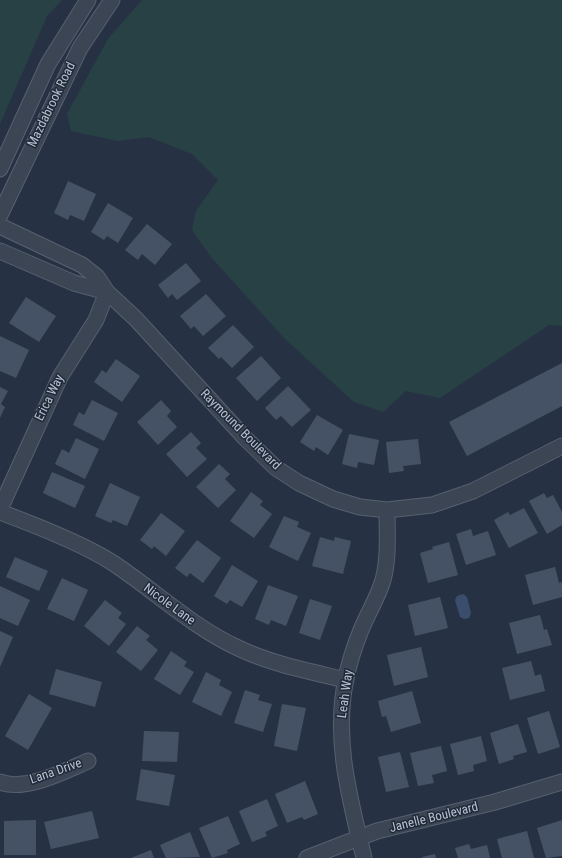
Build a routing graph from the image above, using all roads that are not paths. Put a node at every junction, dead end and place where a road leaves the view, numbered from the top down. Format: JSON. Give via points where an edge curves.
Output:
{"nodes":[{"id":1,"x":88,"y":0,"type":"edge"},
{"id":2,"x":112,"y":0,"type":"edge"},
{"id":3,"x":0,"y":169,"type":"edge"},
{"id":4,"x":0,"y":215,"type":"edge"},
{"id":5,"x":0,"y":226,"type":"edge"},
{"id":6,"x":0,"y":251,"type":"edge"},
{"id":7,"x":107,"y":292,"type":"junction"},
{"id":8,"x":562,"y":446,"type":"edge"},
{"id":9,"x":0,"y":510,"type":"edge"},
{"id":10,"x":387,"y":510,"type":"junction"},
{"id":11,"x":346,"y":680,"type":"junction"},
{"id":12,"x":88,"y":761,"type":"dead end"},
{"id":13,"x":0,"y":782,"type":"edge"},
{"id":14,"x":562,"y":782,"type":"edge"},
{"id":15,"x":359,"y":837,"type":"junction"},
{"id":16,"x":307,"y":858,"type":"edge"},
{"id":17,"x":364,"y":858,"type":"edge"}],
"edges":[{"from":1,"to":3,"type":"street","name":"Mazdabrook Road","via":[[48,64]]},
{"from":2,"to":4,"type":"street","name":"Mazdabrook Road","via":[[80,48]]},
{"from":5,"to":7,"type":"street","name":"Raymound Boulevard","via":[[82,264],[97,277]]},
{"from":6,"to":7,"type":"street","name":"Raymound Boulevard","via":[[74,283]]},
{"from":7,"to":9,"type":"street","name":"Erica Way","via":[[96,320],[60,377]]},
{"from":7,"to":10,"type":"street","name":"Raymound Boulevard","via":[[136,319],[245,438],[276,468],[332,499],[360,507]]},
{"from":8,"to":10,"type":"street","name":"Raymound Boulevard","via":[[473,491],[432,504]]},
{"from":9,"to":11,"type":"street","name":"Nicole Lane","via":[[90,550],[112,563],[176,611],[236,647],[296,669]]},
{"from":10,"to":11,"type":"street","name":"Leah Way","via":[[386,568],[361,630]]},
{"from":11,"to":15,"type":"street","name":"Leah Way","via":[[342,751],[348,794]]},
{"from":12,"to":13,"type":"street","name":"Lana Drive","via":[[38,781],[19,785]]},
{"from":14,"to":15,"type":"street","name":"Janelle Boulevard"},
{"from":15,"to":16,"type":"street","name":"Janelle Boulevard"},
{"from":15,"to":17,"type":"street","name":"Leah Way"}]}
